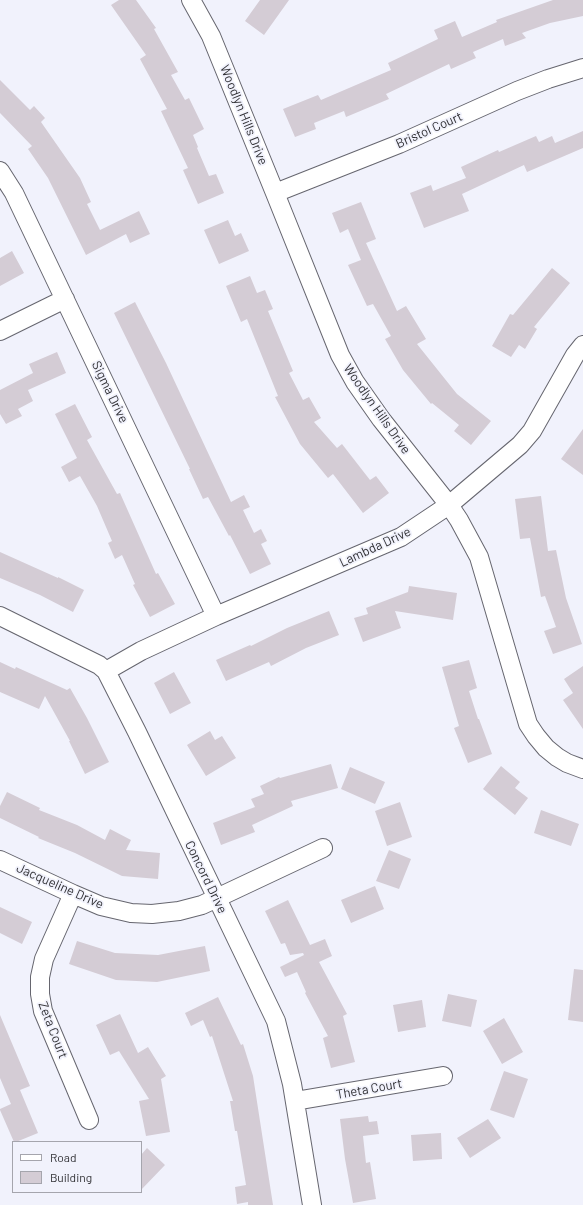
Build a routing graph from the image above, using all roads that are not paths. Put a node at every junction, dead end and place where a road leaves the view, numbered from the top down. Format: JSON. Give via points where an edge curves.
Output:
{"nodes":[{"id":1,"x":191,"y":0,"type":"edge"},
{"id":2,"x":583,"y":68,"type":"edge"},
{"id":3,"x":0,"y":171,"type":"edge"},
{"id":4,"x":275,"y":193,"type":"junction"},
{"id":5,"x":65,"y":299,"type":"junction"},
{"id":6,"x":0,"y":331,"type":"edge"},
{"id":7,"x":583,"y":345,"type":"edge"},
{"id":8,"x":449,"y":505,"type":"junction"},
{"id":9,"x":0,"y":616,"type":"edge"},
{"id":10,"x":216,"y":616,"type":"junction"},
{"id":11,"x":106,"y":671,"type":"junction"},
{"id":12,"x":583,"y":769,"type":"edge"},
{"id":13,"x":323,"y":848,"type":"dead end"},
{"id":14,"x":0,"y":860,"type":"edge"},
{"id":15,"x":73,"y":894,"type":"junction"},
{"id":16,"x":217,"y":899,"type":"junction"},
{"id":17,"x":443,"y":1076,"type":"dead end"},
{"id":18,"x":295,"y":1101,"type":"junction"},
{"id":19,"x":89,"y":1120,"type":"dead end"},
{"id":20,"x":312,"y":1205,"type":"edge"}],
"edges":[{"from":1,"to":4,"type":"street","name":"Woodlyn Hills Drive","via":[[211,36]]},
{"from":2,"to":4,"type":"street","name":"Bristol Court","via":[[517,91],[399,144]]},
{"from":3,"to":5,"type":"street","name":"Sigma Drive","via":[[14,193]]},
{"from":4,"to":8,"type":"street","name":"Woodlyn Hills Drive","via":[[340,355],[381,419]]},
{"from":5,"to":6,"type":"street"},
{"from":5,"to":10,"type":"street","name":"Sigma Drive"},
{"from":7,"to":8,"type":"street","name":"Lambda Drive","via":[[574,355],[532,431],[520,445]]},
{"from":8,"to":10,"type":"street","name":"Lambda Drive","via":[[401,537]]},
{"from":8,"to":12,"type":"street","name":"Woodlyn Hills Drive","via":[[479,557],[528,724],[546,748],[567,763]]},
{"from":9,"to":11,"type":"street","via":[[99,665]]},
{"from":10,"to":11,"type":"street","name":"Lambda Drive","via":[[141,651]]},
{"from":11,"to":16,"type":"street","name":"Concord Drive"},
{"from":13,"to":16,"type":"street","name":"Jacqueline Drive"},
{"from":14,"to":15,"type":"street","name":"Jacqueline Drive"},
{"from":15,"to":16,"type":"street","name":"Jacqueline Drive","via":[[101,906],[131,913],[152,914],[179,911]]},
{"from":15,"to":19,"type":"street","name":"Zeta Court","via":[[44,959],[40,994],[43,1011]]},
{"from":16,"to":18,"type":"street","name":"Concord Drive","via":[[276,1021]]},
{"from":17,"to":18,"type":"street","name":"Theta Court"},
{"from":18,"to":20,"type":"street","name":"Concord Drive"}]}
